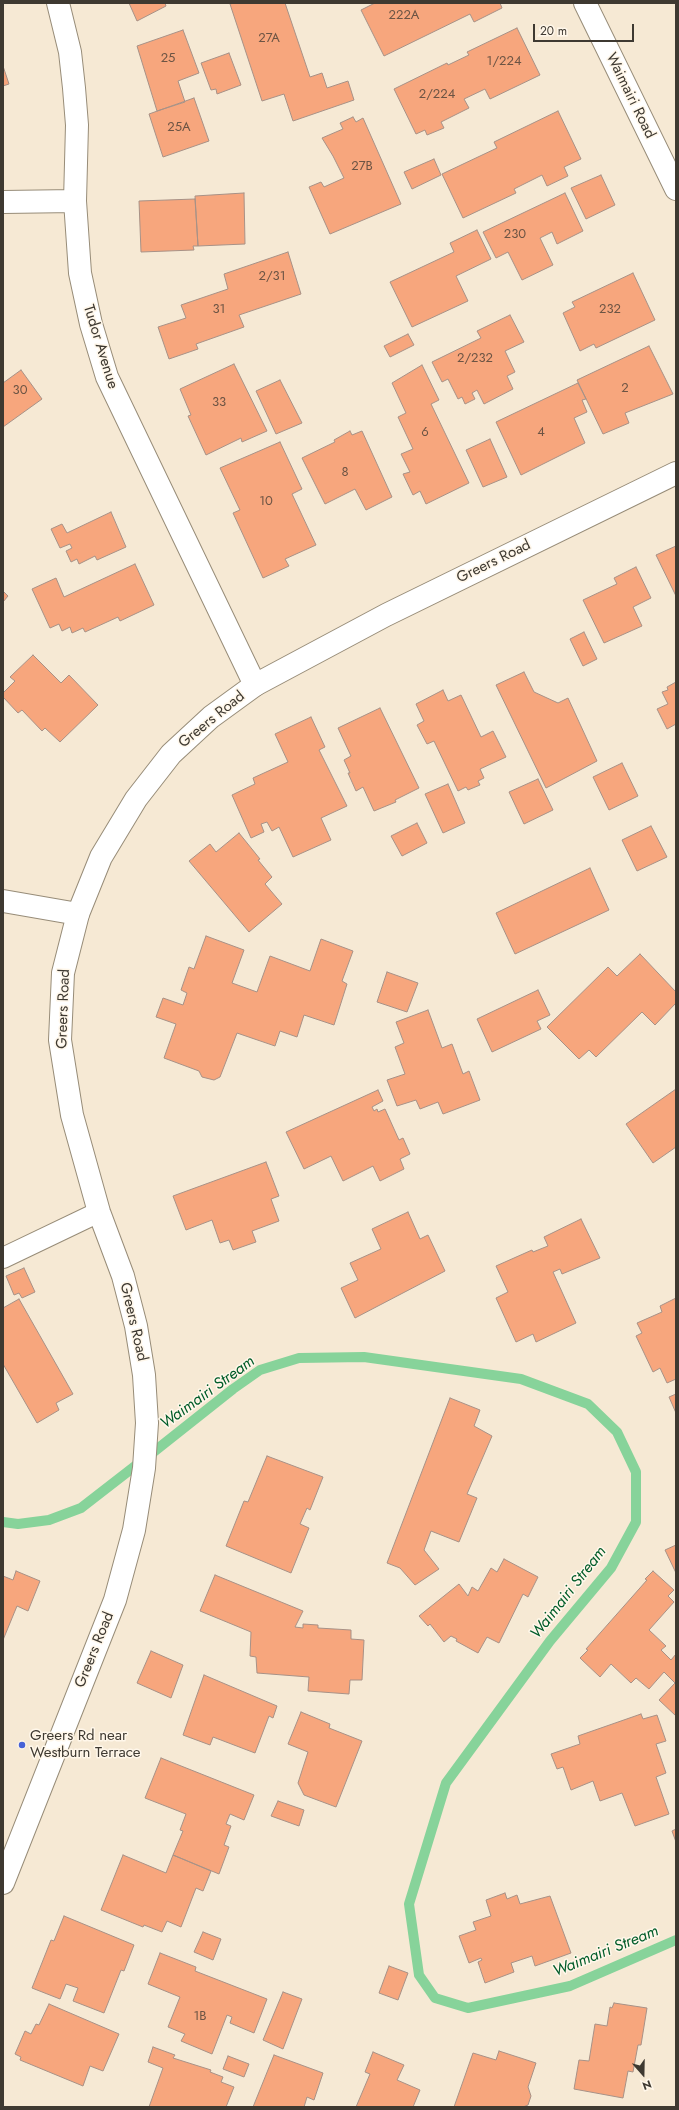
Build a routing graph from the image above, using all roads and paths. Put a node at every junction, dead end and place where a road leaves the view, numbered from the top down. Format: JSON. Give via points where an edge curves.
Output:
{"nodes":[{"id":1,"x":58,"y":3,"type":"edge"},
{"id":2,"x":585,"y":3,"type":"edge"},
{"id":3,"x":676,"y":189,"type":"edge"},
{"id":4,"x":75,"y":201,"type":"junction"},
{"id":5,"x":3,"y":202,"type":"edge"},
{"id":6,"x":676,"y":473,"type":"edge"},
{"id":7,"x":256,"y":686,"type":"junction"},
{"id":8,"x":3,"y":901,"type":"edge"},
{"id":9,"x":78,"y":914,"type":"junction"},
{"id":10,"x":99,"y":1212,"type":"junction"},
{"id":11,"x":3,"y":1258,"type":"edge"},
{"id":12,"x":3,"y":1883,"type":"edge"}],
"edges":[{"from":1,"to":4,"type":"street","name":"Tudor Avenue","via":[[70,52],[74,88],[77,125]]},
{"from":2,"to":3,"type":"street","name":"Waimairi Road"},
{"from":4,"to":5,"type":"street"},
{"from":4,"to":7,"type":"street","name":"Tudor Avenue","via":[[80,273],[91,324],[107,377]]},
{"from":6,"to":7,"type":"street","name":"Greers Road","via":[[386,615]]},
{"from":7,"to":9,"type":"street","name":"Greers Road","via":[[211,717],[171,754],[136,799],[101,857]]},
{"from":8,"to":9,"type":"street"},
{"from":9,"to":10,"type":"street","name":"Greers Road","via":[[63,973],[60,1040],[72,1115]]},
{"from":10,"to":11,"type":"lane"},
{"from":10,"to":12,"type":"street","name":"Greers Road","via":[[123,1276],[136,1326],[144,1375],[147,1423],[144,1468],[134,1530],[115,1600]]}]}
